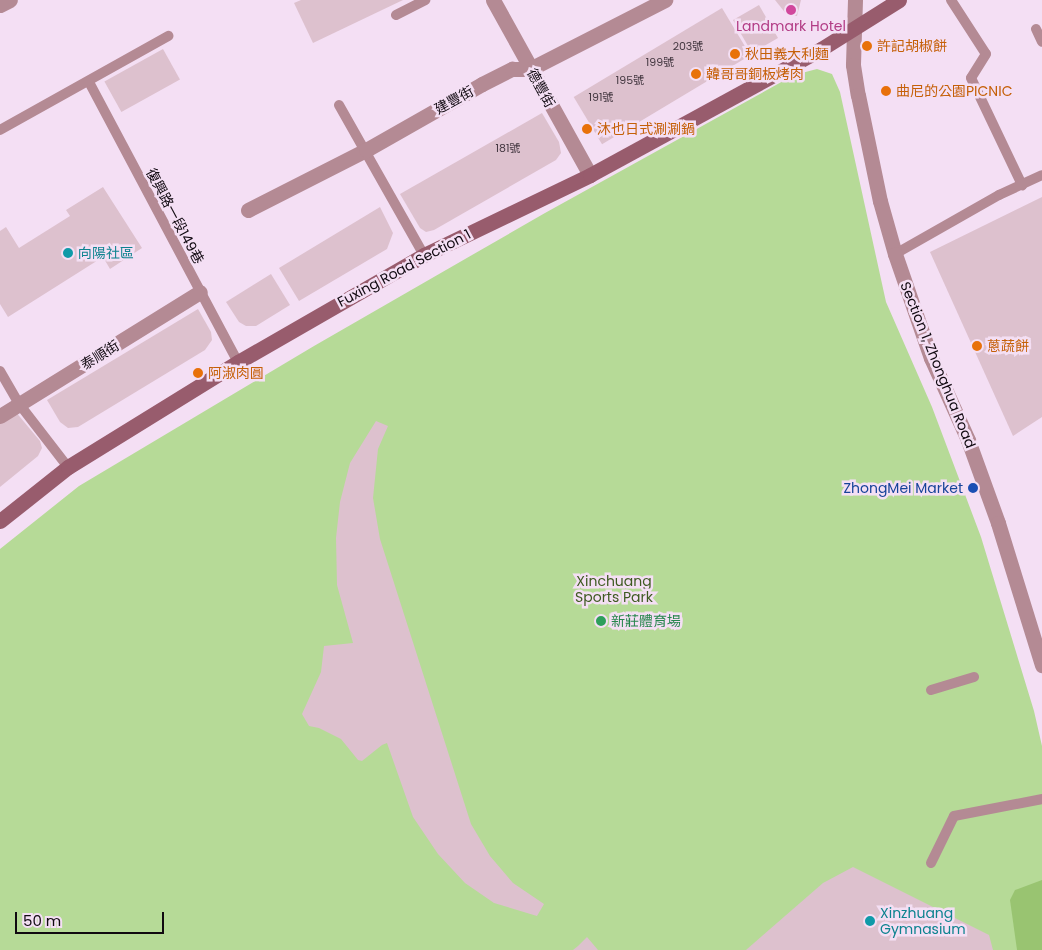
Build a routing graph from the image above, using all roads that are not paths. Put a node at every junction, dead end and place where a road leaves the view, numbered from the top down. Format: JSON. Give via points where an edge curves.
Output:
{"nodes":[{"id":1,"x":10,"y":0,"type":"edge"},
{"id":2,"x":425,"y":0,"type":"edge"},
{"id":3,"x":493,"y":0,"type":"edge"},
{"id":4,"x":665,"y":0,"type":"edge"},
{"id":5,"x":855,"y":0,"type":"edge"},
{"id":6,"x":899,"y":0,"type":"edge"},
{"id":7,"x":952,"y":0,"type":"edge"},
{"id":8,"x":0,"y":5,"type":"edge"},
{"id":9,"x":396,"y":15,"type":"dead end"},
{"id":10,"x":852,"y":30,"type":"junction"},
{"id":11,"x":1036,"y":30,"type":"dead end"},
{"id":12,"x":168,"y":36,"type":"dead end"},
{"id":13,"x":1042,"y":42,"type":"edge"},
{"id":14,"x":530,"y":68,"type":"junction"},
{"id":15,"x":89,"y":82,"type":"junction"},
{"id":16,"x":340,"y":105,"type":"dead end"},
{"id":17,"x":0,"y":130,"type":"edge"},
{"id":18,"x":366,"y":150,"type":"junction"},
{"id":19,"x":590,"y":175,"type":"junction"},
{"id":20,"x":1042,"y":175,"type":"edge"},
{"id":21,"x":1022,"y":184,"type":"junction"},
{"id":22,"x":248,"y":210,"type":"dead end"},
{"id":23,"x":895,"y":254,"type":"junction"},
{"id":24,"x":424,"y":255,"type":"junction"},
{"id":25,"x":200,"y":292,"type":"junction"},
{"id":26,"x":238,"y":362,"type":"junction"},
{"id":27,"x":0,"y":371,"type":"edge"},
{"id":28,"x":20,"y":406,"type":"junction"},
{"id":29,"x":0,"y":416,"type":"edge"},
{"id":30,"x":68,"y":468,"type":"junction"},
{"id":31,"x":0,"y":521,"type":"edge"},
{"id":32,"x":1038,"y":636,"type":"edge"},
{"id":33,"x":1042,"y":665,"type":"edge"},
{"id":34,"x":974,"y":677,"type":"dead end"},
{"id":35,"x":931,"y":690,"type":"dead end"},
{"id":36,"x":1042,"y":799,"type":"edge"},
{"id":37,"x":931,"y":863,"type":"dead end"}],
"edges":[{"from":1,"to":8,"type":"street"},
{"from":2,"to":9,"type":"lane"},
{"from":3,"to":14,"type":"street","name":"德豐街"},
{"from":4,"to":14,"type":"street","name":"建豐街"},
{"from":5,"to":10,"type":"street","name":"Section 1, Zhonghua Road"},
{"from":6,"to":10,"type":"street","name":"Fuxing Road Section 1"},
{"from":7,"to":21,"type":"lane","via":[[986,54],[971,78]]},
{"from":10,"to":19,"type":"street","name":"Fuxing Road Section 1"},
{"from":10,"to":23,"type":"street","name":"Section 1, Zhonghua Road","via":[[858,95],[880,201]]},
{"from":11,"to":13,"type":"lane"},
{"from":12,"to":15,"type":"lane"},
{"from":14,"to":18,"type":"street","name":"建豐街","via":[[512,69]]},
{"from":14,"to":19,"type":"street","name":"德豐街"},
{"from":15,"to":17,"type":"lane"},
{"from":15,"to":25,"type":"lane","name":"復興路一段149巷"},
{"from":16,"to":18,"type":"lane"},
{"from":18,"to":22,"type":"street","name":"建豐街"},
{"from":18,"to":24,"type":"lane"},
{"from":19,"to":24,"type":"street","name":"Fuxing Road Section 1"},
{"from":20,"to":21,"type":"lane"},
{"from":21,"to":23,"type":"lane"},
{"from":23,"to":32,"type":"street","name":"Section 1, Zhonghua Road","via":[[932,358],[968,440]]},
{"from":24,"to":26,"type":"street","name":"Fuxing Road Section 1"},
{"from":25,"to":26,"type":"lane","name":"復興路一段149巷"},
{"from":25,"to":28,"type":"street","name":"泰順街"},
{"from":26,"to":30,"type":"street","name":"Fuxing Road Section 1"},
{"from":27,"to":28,"type":"lane"},
{"from":28,"to":29,"type":"street","name":"泰順街"},
{"from":28,"to":30,"type":"lane"},
{"from":30,"to":31,"type":"street","name":"Fuxing Road Section 1"},
{"from":32,"to":33,"type":"street","name":"Section 1, Zhonghua Road"},
{"from":34,"to":35,"type":"lane"},
{"from":36,"to":37,"type":"lane","via":[[954,816]]}]}
